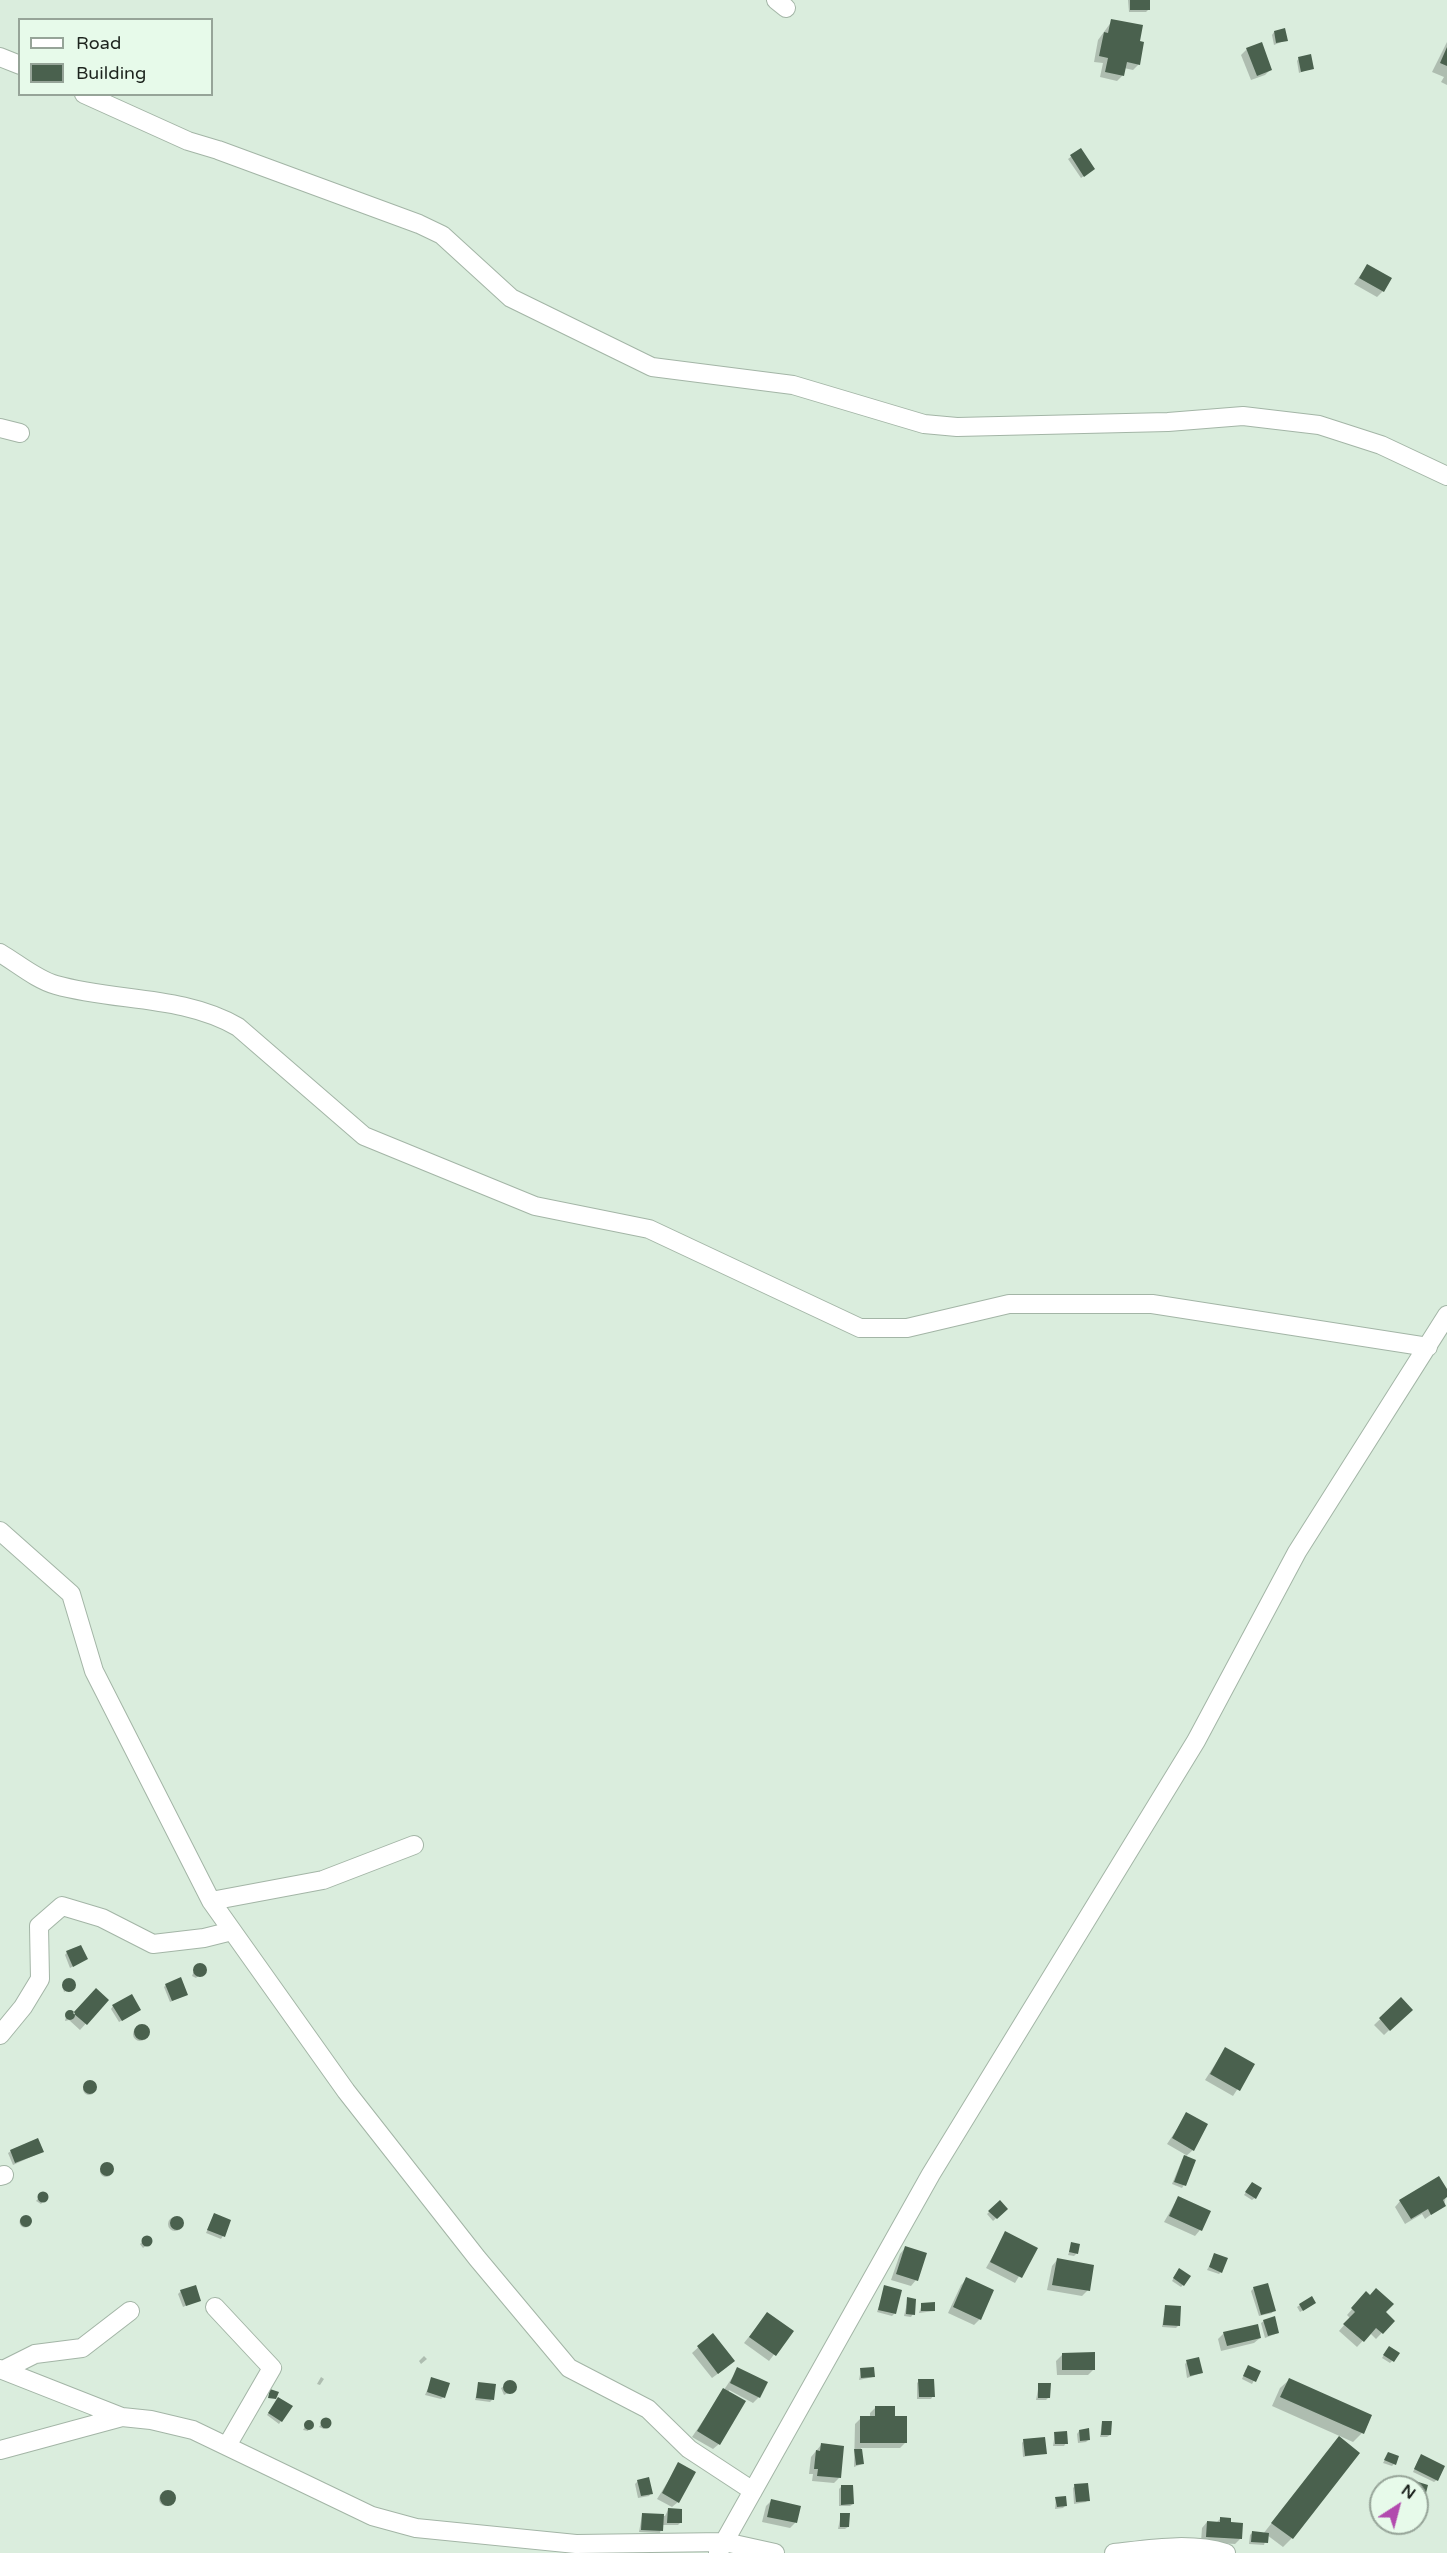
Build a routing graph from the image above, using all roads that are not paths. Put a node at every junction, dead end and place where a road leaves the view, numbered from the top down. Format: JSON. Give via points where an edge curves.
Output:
{"nodes":[{"id":1,"x":0,"y":57,"type":"edge"},
{"id":2,"x":18,"y":64,"type":"edge"},
{"id":3,"x":88,"y":96,"type":"edge"},
{"id":4,"x":0,"y":428,"type":"edge"},
{"id":5,"x":20,"y":432,"type":"dead end"},
{"id":6,"x":1447,"y":476,"type":"edge"},
{"id":7,"x":0,"y":953,"type":"edge"},
{"id":8,"x":1447,"y":1315,"type":"edge"},
{"id":9,"x":1428,"y":1347,"type":"junction"},
{"id":10,"x":0,"y":1531,"type":"edge"},
{"id":11,"x":414,"y":1845,"type":"dead end"},
{"id":12,"x":211,"y":1900,"type":"junction"},
{"id":13,"x":232,"y":1931,"type":"junction"},
{"id":14,"x":0,"y":2034,"type":"edge"},
{"id":15,"x":216,"y":2307,"type":"dead end"},
{"id":16,"x":130,"y":2311,"type":"dead end"},
{"id":17,"x":1,"y":2370,"type":"edge"},
{"id":18,"x":122,"y":2417,"type":"junction"},
{"id":19,"x":228,"y":2444,"type":"junction"},
{"id":20,"x":0,"y":2450,"type":"edge"},
{"id":21,"x":753,"y":2492,"type":"junction"},
{"id":22,"x":546,"y":2547,"type":"edge"},
{"id":23,"x":722,"y":2548,"type":"edge"},
{"id":24,"x":775,"y":2553,"type":"edge"},
{"id":25,"x":1114,"y":2553,"type":"edge"},
{"id":26,"x":1226,"y":2553,"type":"edge"}],
"edges":[{"from":1,"to":2,"type":"street"},
{"from":3,"to":6,"type":"street","via":[[188,141],[442,235],[511,298],[652,367],[793,386],[924,423],[957,427],[1146,423],[1242,416],[1319,425],[1381,445]]},
{"from":4,"to":5,"type":"street"},
{"from":7,"to":9,"type":"street","via":[[53,984],[215,1014],[238,1027],[364,1136],[535,1206],[649,1230],[860,1328],[907,1328],[1009,1304],[1144,1304]]},
{"from":8,"to":9,"type":"street"},
{"from":9,"to":21,"type":"street","via":[[1297,1552],[1196,1741],[931,2174]]},
{"from":10,"to":12,"type":"street","via":[[71,1594],[94,1671]]},
{"from":11,"to":12,"type":"street","via":[[323,1880]]},
{"from":12,"to":13,"type":"street"},
{"from":13,"to":14,"type":"street","via":[[153,1944],[102,1918],[62,1906],[39,1926],[40,1979]]},
{"from":13,"to":21,"type":"street","via":[[346,2091],[550,2348],[569,2368],[648,2409],[688,2450]]},
{"from":15,"to":19,"type":"street","via":[[272,2368]]},
{"from":16,"to":17,"type":"street","via":[[82,2348],[35,2354]]},
{"from":17,"to":18,"type":"street"},
{"from":18,"to":19,"type":"street","via":[[193,2430]]},
{"from":18,"to":20,"type":"street"},
{"from":19,"to":22,"type":"street","via":[[389,2522]]},
{"from":21,"to":23,"type":"street"},
{"from":22,"to":23,"type":"street","via":[[576,2544]]},
{"from":23,"to":24,"type":"street"},
{"from":25,"to":26,"type":"street","via":[[1171,2547]]}]}
